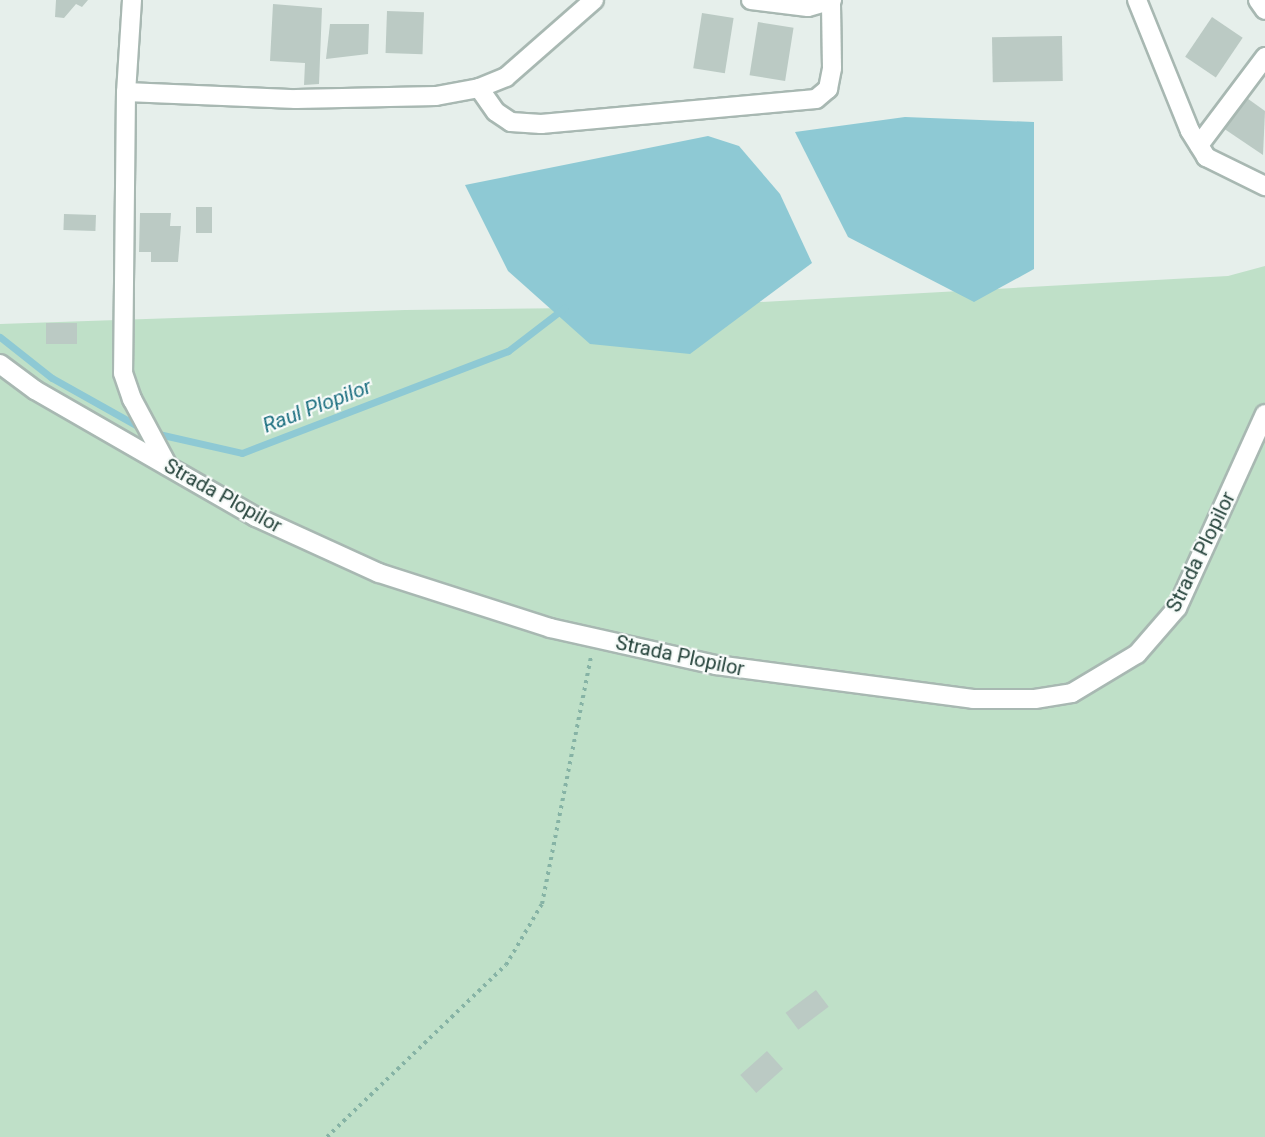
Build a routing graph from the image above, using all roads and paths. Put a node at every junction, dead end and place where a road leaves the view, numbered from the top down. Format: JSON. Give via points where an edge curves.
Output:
{"nodes":[{"id":1,"x":132,"y":0,"type":"edge"},
{"id":2,"x":594,"y":0,"type":"edge"},
{"id":3,"x":751,"y":0,"type":"edge"},
{"id":4,"x":1137,"y":0,"type":"edge"},
{"id":5,"x":1258,"y":0,"type":"edge"},
{"id":6,"x":831,"y":1,"type":"edge"},
{"id":7,"x":1265,"y":10,"type":"edge"},
{"id":8,"x":1265,"y":57,"type":"edge"},
{"id":9,"x":479,"y":88,"type":"junction"},
{"id":10,"x":126,"y":92,"type":"junction"},
{"id":11,"x":1199,"y":145,"type":"junction"},
{"id":12,"x":1265,"y":186,"type":"edge"},
{"id":13,"x":0,"y":364,"type":"edge"},
{"id":14,"x":1265,"y":414,"type":"edge"},
{"id":15,"x":168,"y":466,"type":"junction"},
{"id":16,"x":595,"y":638,"type":"junction"},
{"id":17,"x":327,"y":1137,"type":"edge"}],
"edges":[{"from":1,"to":10,"type":"street"},
{"from":2,"to":9,"type":"street","via":[[506,76]]},
{"from":3,"to":6,"type":"street","via":[[808,7]]},
{"from":4,"to":11,"type":"street"},
{"from":5,"to":7,"type":"street"},
{"from":6,"to":9,"type":"street","via":[[832,68],[828,89],[816,99],[541,124],[511,122],[496,112]]},
{"from":8,"to":11,"type":"street"},
{"from":9,"to":10,"type":"street","via":[[436,96],[296,99]]},
{"from":10,"to":15,"type":"street","via":[[123,373],[132,399]]},
{"from":11,"to":12,"type":"street","via":[[1206,157]]},
{"from":13,"to":15,"type":"street","name":"Strada Plopilor","via":[[35,390]]},
{"from":14,"to":16,"type":"street","name":"Strada Plopilor","via":[[1177,608],[1137,654],[1072,693],[1035,699],[973,699],[716,665]]},
{"from":15,"to":16,"type":"street","name":"Strada Plopilor","via":[[256,517],[379,573],[550,628]]},
{"from":16,"to":17,"type":"path","via":[[575,722],[542,904],[506,965]]}]}
